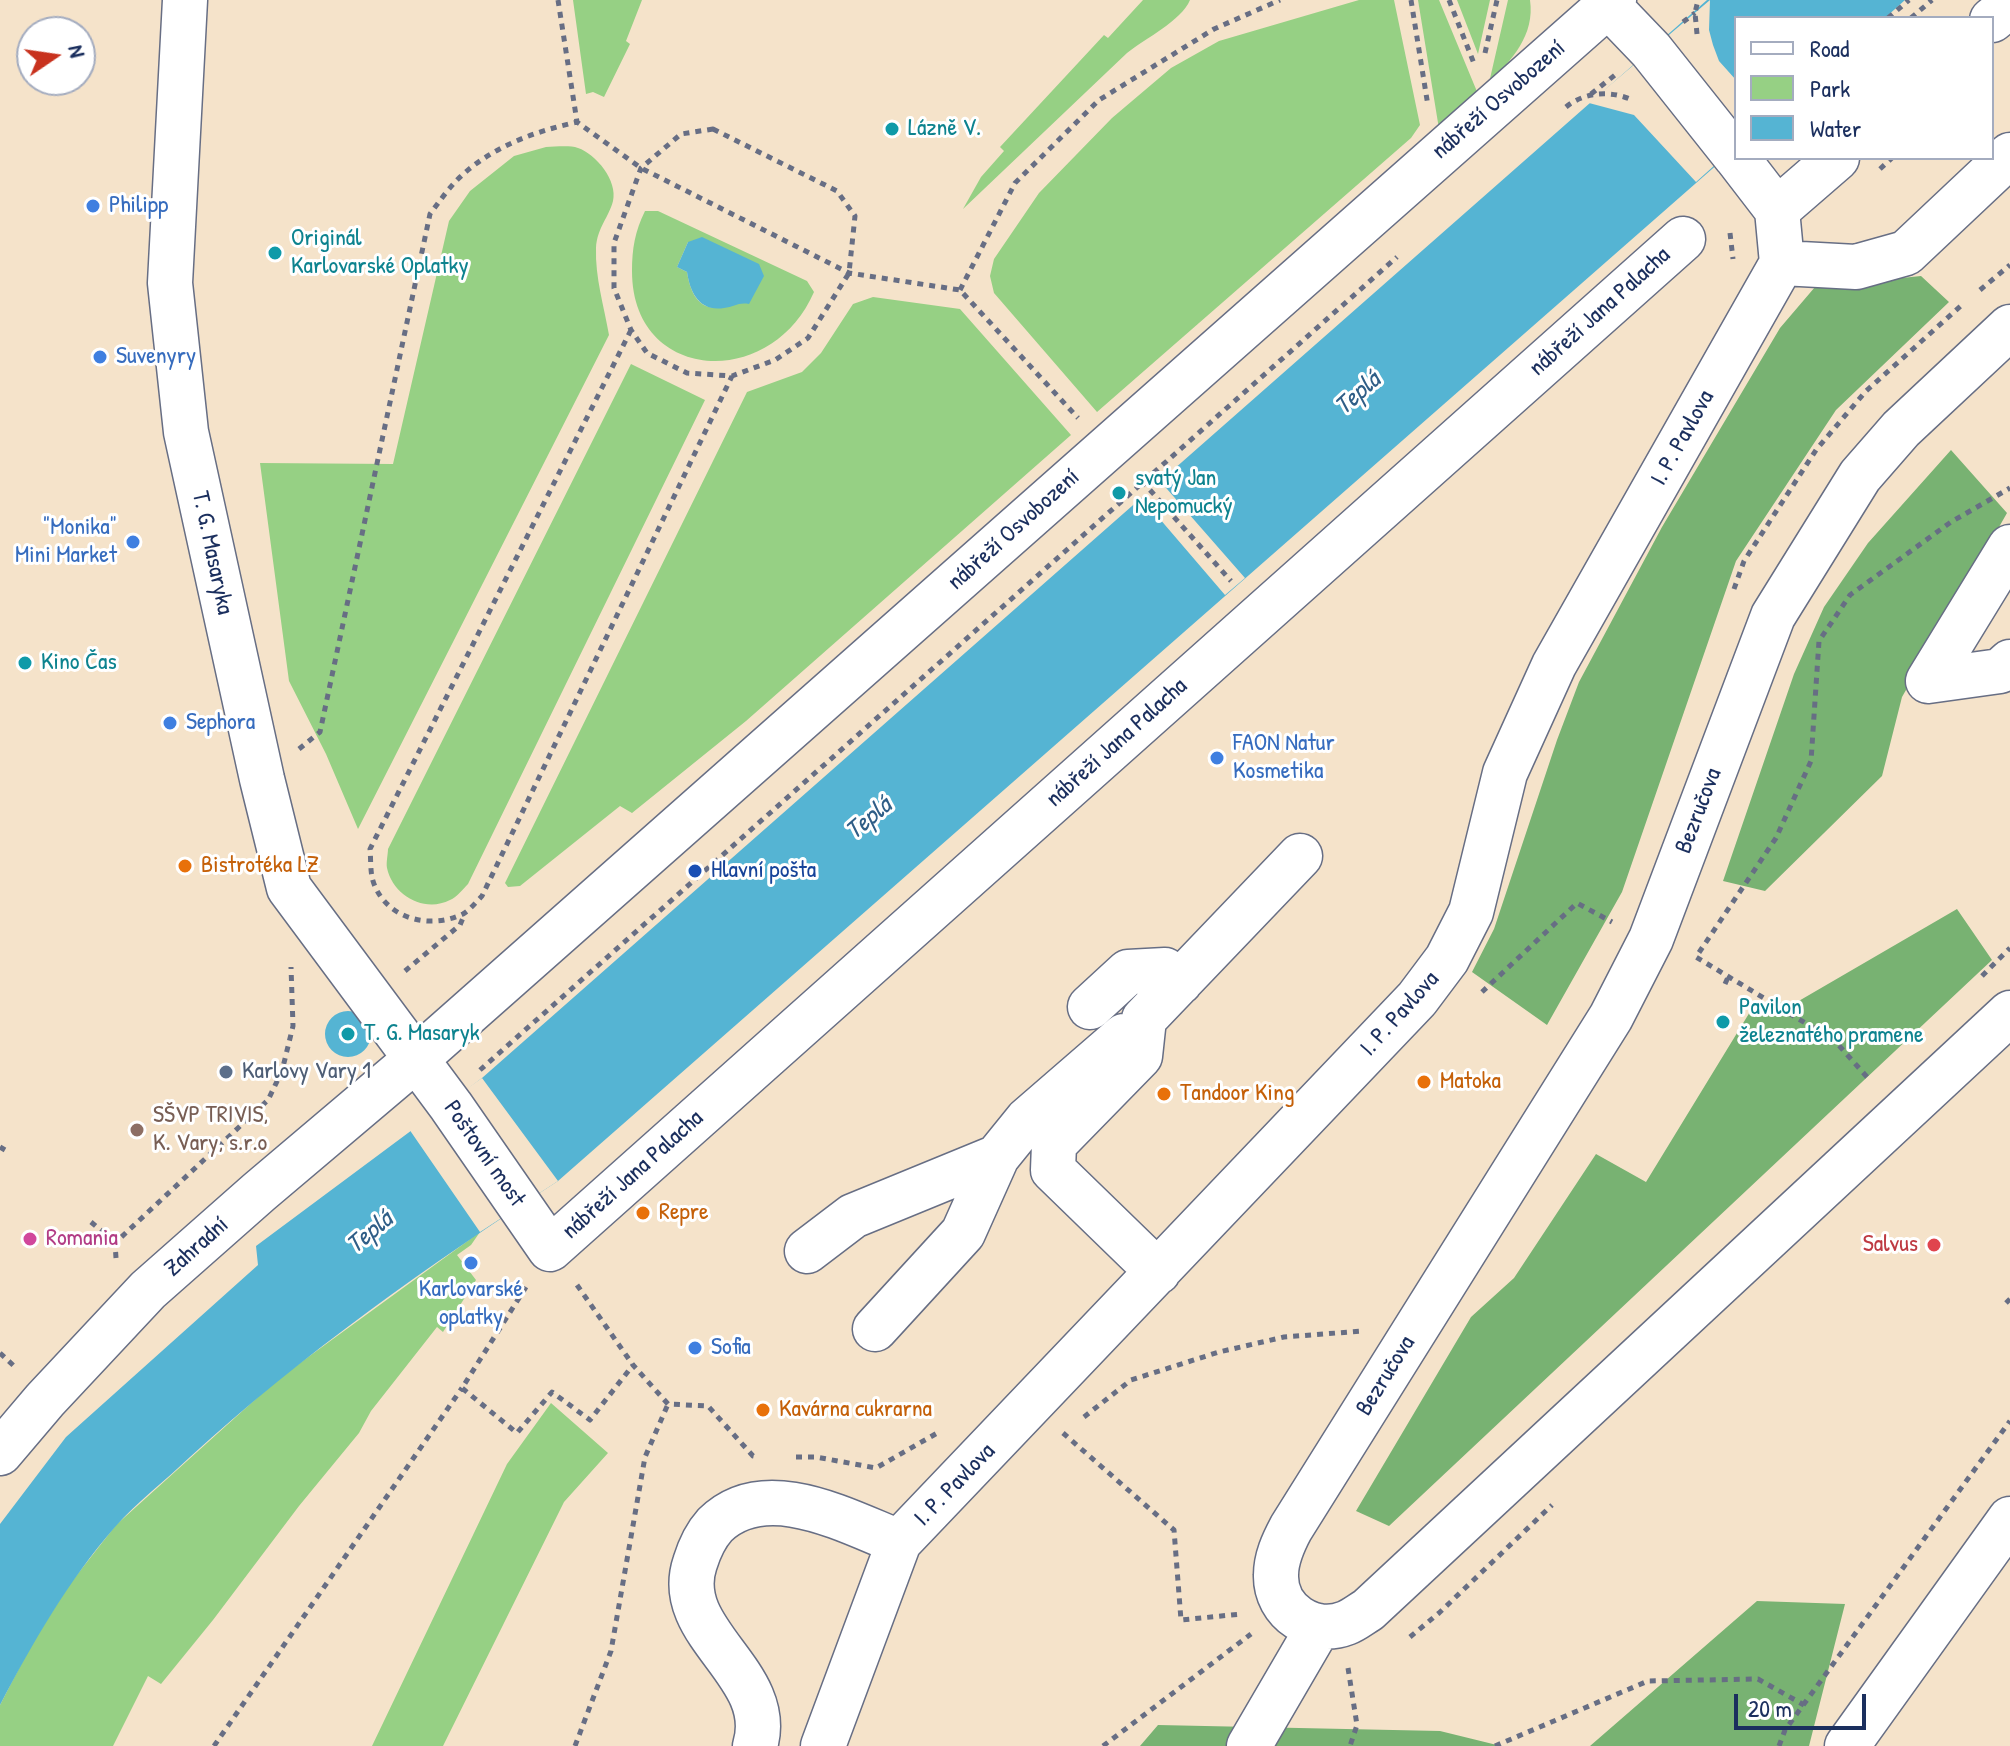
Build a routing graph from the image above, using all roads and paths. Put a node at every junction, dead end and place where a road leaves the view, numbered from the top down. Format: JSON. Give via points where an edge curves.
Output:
{"nodes":[{"id":1,"x":185,"y":0,"type":"edge"},
{"id":2,"x":558,"y":0,"type":"edge"},
{"id":3,"x":1280,"y":0,"type":"edge"},
{"id":4,"x":1411,"y":0,"type":"edge"},
{"id":5,"x":1497,"y":0,"type":"edge"},
{"id":6,"x":1698,"y":0,"type":"edge"},
{"id":7,"x":1909,"y":0,"type":"edge"},
{"id":8,"x":1932,"y":0,"type":"edge"},
{"id":9,"x":1608,"y":2,"type":"edge"},
{"id":10,"x":2010,"y":5,"type":"edge"},
{"id":11,"x":1695,"y":13,"type":"dead end"},
{"id":12,"x":1890,"y":16,"type":"edge"},
{"id":13,"x":1913,"y":16,"type":"edge"},
{"id":14,"x":1994,"y":18,"type":"edge"},
{"id":15,"x":1479,"y":77,"type":"dead end"},
{"id":16,"x":1601,"y":94,"type":"dead end"},
{"id":17,"x":1562,"y":110,"type":"dead end"},
{"id":18,"x":577,"y":122,"type":"junction"},
{"id":19,"x":1734,"y":154,"type":"edge"},
{"id":20,"x":2010,"y":155,"type":"edge"},
{"id":21,"x":1436,"y":156,"type":"junction"},
{"id":22,"x":1739,"y":160,"type":"edge"},
{"id":23,"x":1835,"y":160,"type":"edge"},
{"id":24,"x":641,"y":168,"type":"junction"},
{"id":25,"x":1777,"y":210,"type":"junction"},
{"id":26,"x":1683,"y":239,"type":"dead end"},
{"id":27,"x":1403,"y":251,"type":"dead end"},
{"id":28,"x":1782,"y":263,"type":"junction"},
{"id":29,"x":849,"y":273,"type":"junction"},
{"id":30,"x":960,"y":290,"type":"junction"},
{"id":31,"x":2010,"y":328,"type":"edge"},
{"id":32,"x":631,"y":330,"type":"junction"},
{"id":33,"x":732,"y":376,"type":"junction"},
{"id":34,"x":1106,"y":448,"type":"junction"},
{"id":35,"x":1144,"y":483,"type":"junction"},
{"id":36,"x":2010,"y":488,"type":"edge"},
{"id":37,"x":2010,"y":547,"type":"edge"},
{"id":38,"x":1236,"y":586,"type":"dead end"},
{"id":39,"x":2010,"y":662,"type":"edge"},
{"id":40,"x":262,"y":779,"type":"junction"},
{"id":41,"x":1300,"y":856,"type":"dead end"},
{"id":42,"x":465,"y":913,"type":"junction"},
{"id":43,"x":1729,"y":975,"type":"junction"},
{"id":44,"x":1180,"y":982,"type":"junction"},
{"id":45,"x":1725,"y":984,"type":"dead end"},
{"id":46,"x":371,"y":1000,"type":"junction"},
{"id":47,"x":1090,"y":1007,"type":"dead end"},
{"id":48,"x":2010,"y":1013,"type":"edge"},
{"id":49,"x":1144,"y":1019,"type":"junction"},
{"id":50,"x":293,"y":1026,"type":"dead end"},
{"id":51,"x":415,"y":1060,"type":"junction"},
{"id":52,"x":1867,"y":1077,"type":"dead end"},
{"id":53,"x":448,"y":1103,"type":"junction"},
{"id":54,"x":997,"y":1157,"type":"junction"},
{"id":55,"x":91,"y":1222,"type":"dead end"},
{"id":56,"x":115,"y":1243,"type":"junction"},
{"id":57,"x":550,"y":1249,"type":"junction"},
{"id":58,"x":807,"y":1251,"type":"dead end"},
{"id":59,"x":1158,"y":1272,"type":"junction"},
{"id":60,"x":132,"y":1282,"type":"junction"},
{"id":61,"x":505,"y":1321,"type":"dead end"},
{"id":62,"x":875,"y":1329,"type":"dead end"},
{"id":63,"x":1376,"y":1331,"type":"dead end"},
{"id":64,"x":0,"y":1353,"type":"edge"},
{"id":65,"x":633,"y":1365,"type":"junction"},
{"id":66,"x":22,"y":1373,"type":"dead end"},
{"id":67,"x":462,"y":1388,"type":"junction"},
{"id":68,"x":668,"y":1404,"type":"junction"},
{"id":69,"x":1020,"y":1417,"type":"junction"},
{"id":70,"x":2010,"y":1421,"type":"edge"},
{"id":71,"x":1076,"y":1424,"type":"dead end"},
{"id":72,"x":946,"y":1427,"type":"dead end"},
{"id":73,"x":0,"y":1453,"type":"edge"},
{"id":74,"x":769,"y":1457,"type":"dead end"},
{"id":75,"x":785,"y":1457,"type":"dead end"},
{"id":76,"x":2010,"y":1519,"type":"edge"},
{"id":77,"x":899,"y":1542,"type":"junction"},
{"id":78,"x":1241,"y":1614,"type":"dead end"},
{"id":79,"x":1319,"y":1626,"type":"junction"},
{"id":80,"x":1251,"y":1634,"type":"dead end"},
{"id":81,"x":1349,"y":1671,"type":"dead end"},
{"id":82,"x":1804,"y":1705,"type":"junction"},
{"id":83,"x":214,"y":1746,"type":"edge"},
{"id":84,"x":575,"y":1746,"type":"edge"},
{"id":85,"x":755,"y":1746,"type":"edge"},
{"id":86,"x":823,"y":1746,"type":"edge"},
{"id":87,"x":1103,"y":1746,"type":"edge"},
{"id":88,"x":1249,"y":1746,"type":"edge"},
{"id":89,"x":1350,"y":1746,"type":"edge"},
{"id":90,"x":1495,"y":1746,"type":"edge"},
{"id":91,"x":1779,"y":1746,"type":"edge"},
{"id":92,"x":1847,"y":1746,"type":"edge"}],
"edges":[{"from":1,"to":40,"type":"street","name":"T. G. Masaryka","via":[[170,283],[186,432]]},
{"from":2,"to":18,"type":"path"},
{"from":3,"to":30,"type":"path","via":[[1214,29],[1099,100],[1015,183]]},
{"from":4,"to":21,"type":"path"},
{"from":5,"to":15,"type":"path"},
{"from":6,"to":11,"type":"path"},
{"from":7,"to":12,"type":"path"},
{"from":8,"to":13,"type":"path"},
{"from":9,"to":19,"type":"street"},
{"from":9,"to":21,"type":"street","name":"nábřeží Osvobození"},
{"from":10,"to":14,"type":"street"},
{"from":16,"to":17,"type":"path"},
{"from":18,"to":24,"type":"path"},
{"from":18,"to":40,"type":"path","via":[[497,149],[458,179],[430,214],[320,732]]},
{"from":20,"to":28,"type":"street","via":[[1906,253],[1856,267]]},
{"from":21,"to":34,"type":"street","name":"nábřeží Osvobození"},
{"from":22,"to":25,"type":"street"},
{"from":23,"to":25,"type":"street"},
{"from":24,"to":29,"type":"path"},
{"from":24,"to":29,"type":"path","via":[[681,134],[713,129],[837,191],[855,216]]},
{"from":24,"to":32,"type":"path","via":[[614,243],[614,288]]},
{"from":25,"to":28,"type":"street"},
{"from":26,"to":57,"type":"street","name":"nábřeží Jana Palacha"},
{"from":27,"to":35,"type":"path"},
{"from":28,"to":59,"type":"street","name":"I. P. Pavlova","via":[[1554,665],[1505,773],[1471,912],[1447,959],[1417,999]]},
{"from":29,"to":30,"type":"path"},
{"from":29,"to":33,"type":"path","via":[[808,338],[775,360]]},
{"from":30,"to":34,"type":"path"},
{"from":31,"to":79,"type":"street","name":"Bezručova","via":[[1901,429],[1860,476],[1773,616],[1651,939],[1611,1017],[1283,1543],[1277,1592],[1295,1616]]},
{"from":32,"to":33,"type":"path","via":[[647,353],[687,373]]},
{"from":32,"to":42,"type":"path","via":[[370,849],[372,880],[382,899],[400,914],[418,922]]},
{"from":33,"to":42,"type":"path","via":[[482,896]]},
{"from":34,"to":51,"type":"street","name":"nábřeží Osvobození"},
{"from":35,"to":38,"type":"path"},
{"from":35,"to":53,"type":"path"},
{"from":36,"to":43,"type":"path","via":[[1951,522],[1850,595],[1819,641],[1811,761],[1776,838],[1696,957]]},
{"from":37,"to":39,"type":"street","via":[[1928,681],[2000,671]]},
{"from":40,"to":46,"type":"street","name":"T. G. Masaryka","via":[[289,888]]},
{"from":41,"to":44,"type":"street"},
{"from":42,"to":46,"type":"path","via":[[460,925]]},
{"from":43,"to":45,"type":"path"},
{"from":43,"to":52,"type":"path","via":[[1835,1041]]},
{"from":44,"to":47,"type":"street","via":[[1165,970],[1128,972]]},
{"from":44,"to":49,"type":"street"},
{"from":46,"to":51,"type":"street","name":"T. G. Masaryka"},
{"from":48,"to":79,"type":"street","via":[[1379,1601],[1346,1623]]},
{"from":49,"to":54,"type":"street","via":[[1027,1120]]},
{"from":49,"to":59,"type":"street","via":[[1140,1056],[1054,1144],[1053,1170]]},
{"from":50,"to":56,"type":"path","via":[[268,1100]]},
{"from":51,"to":53,"type":"street","name":"Poštovní most"},
{"from":51,"to":60,"type":"street","name":"Zahradní"},
{"from":53,"to":57,"type":"street","name":"Poštovní most"},
{"from":54,"to":58,"type":"street","via":[[853,1216]]},
{"from":54,"to":62,"type":"street","via":[[963,1233]]},
{"from":55,"to":56,"type":"path"},
{"from":56,"to":60,"type":"path"},
{"from":57,"to":65,"type":"path"},
{"from":59,"to":69,"type":"street","name":"I. P. Pavlova"},
{"from":60,"to":73,"type":"street","name":"Zahradní"},
{"from":61,"to":67,"type":"path"},
{"from":63,"to":71,"type":"path","via":[[1284,1337],[1219,1352],[1131,1380]]},
{"from":64,"to":66,"type":"path"},
{"from":65,"to":67,"type":"path","via":[[590,1420],[552,1392],[517,1433]]},
{"from":65,"to":68,"type":"path"},
{"from":67,"to":83,"type":"path"},
{"from":68,"to":74,"type":"path","via":[[708,1406],[753,1456]]},
{"from":68,"to":84,"type":"path","via":[[645,1457],[611,1651]]},
{"from":69,"to":77,"type":"street","name":"I. P. Pavlova"},
{"from":69,"to":78,"type":"path","via":[[1040,1439],[1065,1433],[1174,1530],[1181,1620]]},
{"from":70,"to":82,"type":"path"},
{"from":72,"to":75,"type":"path","via":[[876,1468]]},
{"from":76,"to":92,"type":"street"},
{"from":77,"to":85,"type":"street","via":[[812,1509],[779,1503],[733,1510],[713,1527],[691,1575],[693,1600],[705,1628],[745,1681],[756,1708]]},
{"from":77,"to":86,"type":"street","name":"I. P. Pavlova"},
{"from":79,"to":88,"type":"street"},
{"from":80,"to":87,"type":"path"},
{"from":81,"to":89,"type":"path","via":[[1357,1725]]},
{"from":82,"to":90,"type":"path","via":[[1758,1679],[1648,1681]]},
{"from":82,"to":91,"type":"path"}]}
